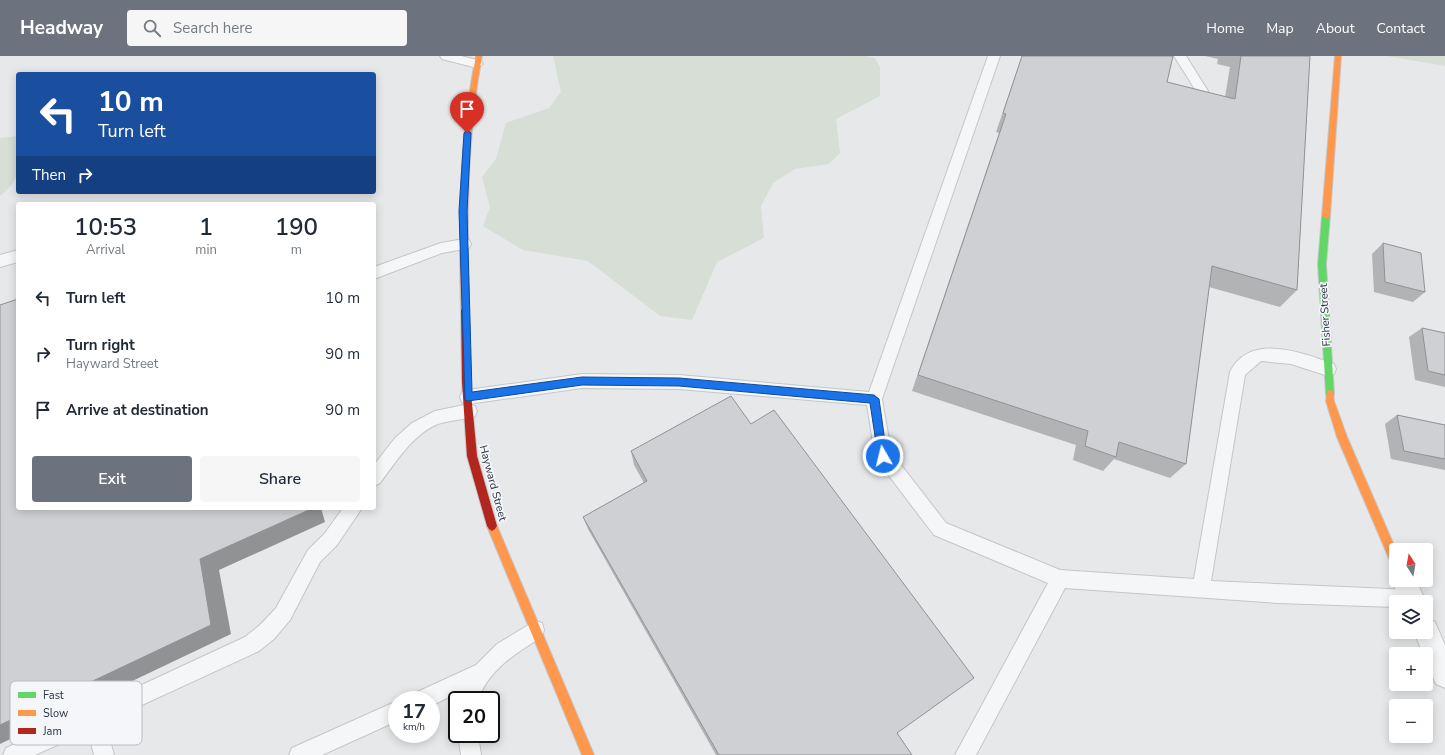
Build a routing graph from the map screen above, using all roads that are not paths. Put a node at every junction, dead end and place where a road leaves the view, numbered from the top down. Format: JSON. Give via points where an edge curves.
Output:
{"nodes":[{"id":1,"x":446,"y":56,"type":"edge"},
{"id":2,"x":994,"y":56,"type":"edge"},
{"id":3,"x":1180,"y":56,"type":"edge"},
{"id":4,"x":1338,"y":56,"type":"edge"},
{"id":5,"x":478,"y":60,"type":"edge"},
{"id":6,"x":1202,"y":91,"type":"edge"},
{"id":7,"x":464,"y":244,"type":"junction"},
{"id":8,"x":16,"y":257,"type":"edge"},
{"id":9,"x":0,"y":261,"type":"edge"},
{"id":10,"x":376,"y":272,"type":"edge"},
{"id":11,"x":1328,"y":369,"type":"junction"},
{"id":12,"x":874,"y":399,"type":"junction"},
{"id":13,"x":468,"y":404,"type":"junction"},
{"id":14,"x":376,"y":476,"type":"edge"},
{"id":15,"x":351,"y":510,"type":"edge"},
{"id":16,"x":1389,"y":546,"type":"edge"},
{"id":17,"x":1060,"y":579,"type":"junction"},
{"id":18,"x":1201,"y":589,"type":"junction"},
{"id":19,"x":1410,"y":594,"type":"edge"},
{"id":20,"x":535,"y":630,"type":"junction"},
{"id":21,"x":1429,"y":639,"type":"edge"},
{"id":22,"x":481,"y":672,"type":"junction"},
{"id":23,"x":1445,"y":675,"type":"edge"},
{"id":24,"x":440,"y":691,"type":"edge"},
{"id":25,"x":470,"y":691,"type":"edge"},
{"id":26,"x":142,"y":695,"type":"edge"},
{"id":27,"x":388,"y":715,"type":"edge"},
{"id":28,"x":470,"y":743,"type":"edge"},
{"id":29,"x":34,"y":745,"type":"edge"},
{"id":30,"x":101,"y":745,"type":"edge"},
{"id":31,"x":13,"y":755,"type":"edge"},
{"id":32,"x":104,"y":755,"type":"edge"},
{"id":33,"x":299,"y":755,"type":"edge"},
{"id":34,"x":472,"y":755,"type":"edge"},
{"id":35,"x":588,"y":755,"type":"edge"},
{"id":36,"x":965,"y":755,"type":"edge"}],
"edges":[{"from":1,"to":5,"type":"lane"},
{"from":2,"to":12,"type":"lane"},
{"from":3,"to":6,"type":"lane"},
{"from":4,"to":11,"type":"street","name":"Fisher Street","via":[[1322,264]]},
{"from":5,"to":7,"type":"street","name":"Hayward Street","via":[[467,133]]},
{"from":7,"to":10,"type":"lane","via":[[441,248]]},
{"from":7,"to":13,"type":"street","name":"Hayward Street"},
{"from":8,"to":9,"type":"lane"},
{"from":11,"to":16,"type":"street","name":"Fisher Street","via":[[1330,401],[1340,430]]},
{"from":11,"to":18,"type":"lane","via":[[1274,355],[1254,357],[1238,372]]},
{"from":12,"to":13,"type":"lane","via":[[679,382],[582,381]]},
{"from":12,"to":17,"type":"lane","via":[[883,456],[940,529]]},
{"from":13,"to":14,"type":"lane","via":[[424,423],[400,446]]},
{"from":13,"to":20,"type":"street","name":"Hayward Street","via":[[472,456],[485,505]]},
{"from":15,"to":26,"type":"lane","via":[[331,540],[314,556],[282,614],[267,632],[252,644]]},
{"from":17,"to":18,"type":"lane"},
{"from":17,"to":36,"type":"lane"},
{"from":18,"to":19,"type":"lane","via":[[1278,594]]},
{"from":20,"to":22,"type":"lane","via":[[513,644]]},
{"from":20,"to":35,"type":"street","name":"Hayward Street"},
{"from":21,"to":23,"type":"street"},
{"from":22,"to":24,"type":"lane"},
{"from":22,"to":25,"type":"lane"},
{"from":27,"to":33,"type":"lane"},
{"from":28,"to":34,"type":"lane"},
{"from":29,"to":31,"type":"lane"},
{"from":30,"to":32,"type":"lane"}]}
